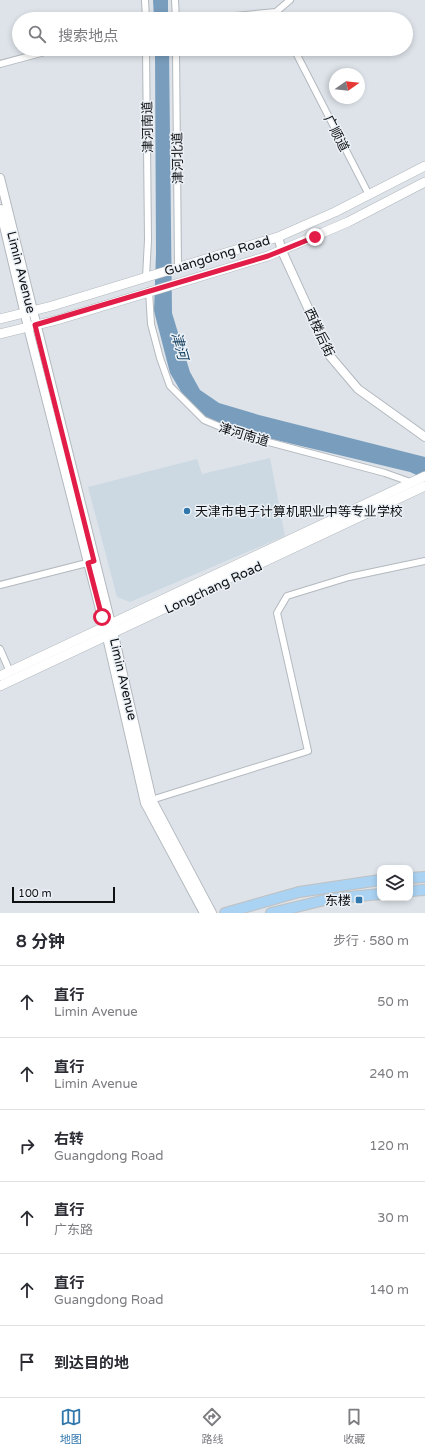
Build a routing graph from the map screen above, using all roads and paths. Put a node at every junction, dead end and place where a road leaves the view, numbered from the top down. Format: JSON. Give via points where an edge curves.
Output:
{"nodes":[{"id":1,"x":145,"y":0,"type":"edge"},
{"id":2,"x":175,"y":0,"type":"edge"},
{"id":3,"x":290,"y":0,"type":"edge"},
{"id":4,"x":146,"y":12,"type":"edge"},
{"id":5,"x":176,"y":12,"type":"edge"},
{"id":6,"x":276,"y":12,"type":"edge"},
{"id":7,"x":30,"y":56,"type":"edge"},
{"id":8,"x":146,"y":56,"type":"edge"},
{"id":9,"x":176,"y":56,"type":"edge"},
{"id":10,"x":298,"y":56,"type":"edge"},
{"id":11,"x":0,"y":64,"type":"edge"},
{"id":12,"x":425,"y":166,"type":"edge"},
{"id":13,"x":0,"y":178,"type":"edge"},
{"id":14,"x":425,"y":182,"type":"edge"},
{"id":15,"x":369,"y":195,"type":"junction"},
{"id":16,"x":0,"y":209,"type":"edge"},
{"id":17,"x":278,"y":237,"type":"junction"},
{"id":18,"x":282,"y":251,"type":"junction"},
{"id":19,"x":178,"y":268,"type":"junction"},
{"id":20,"x":146,"y":277,"type":"junction"},
{"id":21,"x":149,"y":292,"type":"junction"},
{"id":22,"x":28,"y":312,"type":"junction"},
{"id":23,"x":0,"y":319,"type":"edge"},
{"id":24,"x":32,"y":326,"type":"junction"},
{"id":25,"x":0,"y":334,"type":"edge"},
{"id":26,"x":425,"y":437,"type":"edge"},
{"id":27,"x":421,"y":483,"type":"edge"},
{"id":28,"x":425,"y":561,"type":"edge"},
{"id":29,"x":91,"y":562,"type":"junction"},
{"id":30,"x":0,"y":585,"type":"edge"},
{"id":31,"x":107,"y":625,"type":"junction"},
{"id":32,"x":110,"y":636,"type":"junction"},
{"id":33,"x":0,"y":649,"type":"edge"},
{"id":34,"x":10,"y":672,"type":"junction"},
{"id":35,"x":0,"y":676,"type":"edge"},
{"id":36,"x":0,"y":686,"type":"edge"},
{"id":37,"x":148,"y":801,"type":"junction"},
{"id":38,"x":425,"y":877,"type":"edge"},
{"id":39,"x":413,"y":878,"type":"edge"},
{"id":40,"x":377,"y":880,"type":"edge"},
{"id":41,"x":425,"y":890,"type":"edge"},
{"id":42,"x":413,"y":891,"type":"edge"},
{"id":43,"x":377,"y":894,"type":"edge"},
{"id":44,"x":204,"y":913,"type":"edge"},
{"id":45,"x":212,"y":913,"type":"edge"},
{"id":46,"x":225,"y":913,"type":"edge"},
{"id":47,"x":271,"y":913,"type":"edge"}],
"edges":[{"from":1,"to":4,"type":"street"},
{"from":2,"to":5,"type":"street"},
{"from":3,"to":6,"type":"street"},
{"from":7,"to":11,"type":"street"},
{"from":8,"to":20,"type":"street","name":"津河南道"},
{"from":9,"to":19,"type":"street","name":"津河北道"},
{"from":10,"to":15,"type":"street","name":"广顺道"},
{"from":12,"to":15,"type":"main road","name":"Guangdong Road"},
{"from":13,"to":22,"type":"street","name":"Limin Avenue"},
{"from":14,"to":18,"type":"main road","name":"Guangdong Road","via":[[348,222]]},
{"from":15,"to":17,"type":"main road","name":"Guangdong Road"},
{"from":16,"to":22,"type":"street","name":"Limin Avenue"},
{"from":17,"to":18,"type":"street","name":"西楼后街"},
{"from":17,"to":19,"type":"main road","name":"Guangdong Road"},
{"from":18,"to":21,"type":"main road","name":"Guangdong Road"},
{"from":18,"to":26,"type":"street","name":"西楼后街","via":[[330,356],[358,389]]},
{"from":19,"to":20,"type":"main road","name":"Guangdong Road"},
{"from":20,"to":22,"type":"main road","name":"Guangdong Road"},
{"from":21,"to":24,"type":"main road"},
{"from":21,"to":27,"type":"street","name":"津河南道","via":[[151,324],[170,386],[179,398],[204,420],[235,433]]},
{"from":22,"to":23,"type":"main road","name":"Guangdong Road"},
{"from":22,"to":24,"type":"street","name":"Limin Avenue"},
{"from":24,"to":25,"type":"main road"},
{"from":24,"to":29,"type":"street","name":"Limin Avenue"},
{"from":27,"to":31,"type":"main road","name":"Longchang Road"},
{"from":27,"to":32,"type":"main road","name":"Longchang Road"},
{"from":28,"to":37,"type":"street","via":[[349,577],[287,596],[277,613],[308,751]]},
{"from":29,"to":30,"type":"street"},
{"from":29,"to":31,"type":"street","name":"Limin Avenue"},
{"from":31,"to":32,"type":"street","name":"Limin Avenue"},
{"from":31,"to":34,"type":"main road","name":"Longchang Road"},
{"from":32,"to":36,"type":"main road","name":"Longchang Road"},
{"from":32,"to":37,"type":"street","name":"Limin Avenue"},
{"from":33,"to":34,"type":"street"},
{"from":34,"to":35,"type":"main road","name":"Longchang Road"},
{"from":37,"to":44,"type":"street","name":"Limin Avenue","via":[[152,818]]},
{"from":37,"to":45,"type":"street","name":"Limin Avenue"},
{"from":38,"to":39,"type":"main road"},
{"from":40,"to":46,"type":"main road","via":[[299,892]]},
{"from":41,"to":42,"type":"main road"},
{"from":43,"to":47,"type":"main road","via":[[329,899]]}]}
